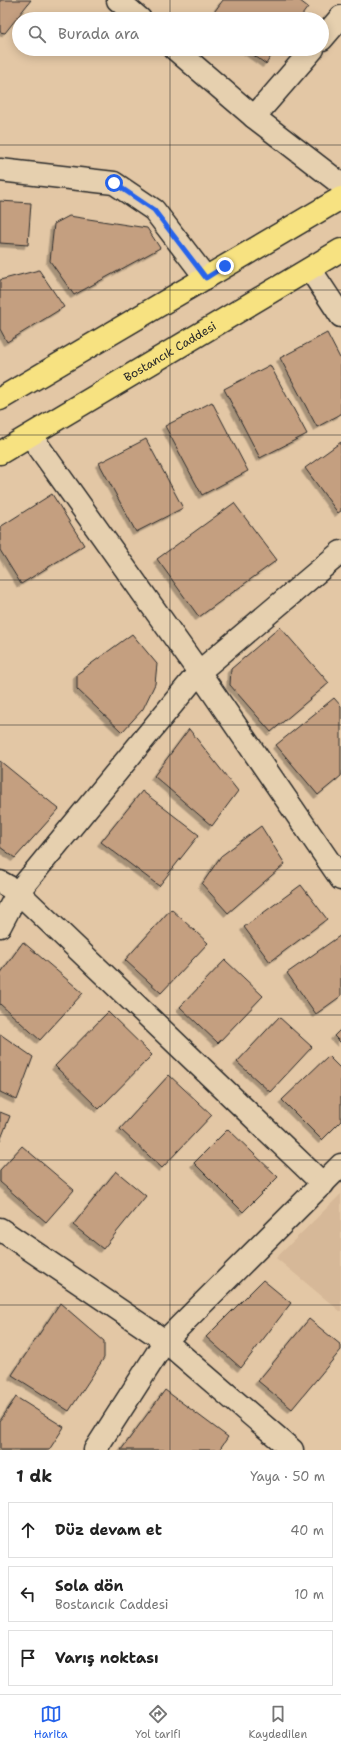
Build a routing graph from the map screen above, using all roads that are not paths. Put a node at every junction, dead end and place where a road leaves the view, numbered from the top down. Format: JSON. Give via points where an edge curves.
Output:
{"nodes":[{"id":1,"x":118,"y":0,"type":"edge"},
{"id":2,"x":132,"y":12,"type":"edge"},
{"id":3,"x":341,"y":17,"type":"edge"},
{"id":4,"x":329,"y":31,"type":"edge"},
{"id":5,"x":183,"y":56,"type":"edge"},
{"id":6,"x":307,"y":56,"type":"edge"},
{"id":7,"x":254,"y":117,"type":"junction"},
{"id":8,"x":0,"y":170,"type":"edge"},
{"id":9,"x":341,"y":184,"type":"edge"},
{"id":10,"x":341,"y":198,"type":"edge"},
{"id":11,"x":341,"y":250,"type":"edge"},
{"id":12,"x":310,"y":269,"type":"junction"},
{"id":13,"x":206,"y":278,"type":"junction"},
{"id":14,"x":341,"y":316,"type":"edge"},
{"id":15,"x":0,"y":399,"type":"edge"},
{"id":16,"x":31,"y":436,"type":"junction"},
{"id":17,"x":0,"y":454,"type":"edge"},
{"id":18,"x":341,"y":552,"type":"edge"},
{"id":19,"x":199,"y":672,"type":"junction"},
{"id":20,"x":341,"y":879,"type":"edge"},
{"id":21,"x":9,"y":887,"type":"edge"},
{"id":22,"x":0,"y":926,"type":"edge"},
{"id":23,"x":341,"y":1166,"type":"edge"},
{"id":24,"x":323,"y":1184,"type":"junction"},
{"id":25,"x":0,"y":1229,"type":"edge"},
{"id":26,"x":165,"y":1341,"type":"junction"},
{"id":27,"x":95,"y":1450,"type":"edge"},
{"id":28,"x":292,"y":1450,"type":"edge"}],
"edges":[{"from":1,"to":2,"type":"street"},
{"from":3,"to":4,"type":"street"},
{"from":5,"to":7,"type":"street"},
{"from":6,"to":7,"type":"street"},
{"from":7,"to":9,"type":"street"},
{"from":8,"to":13,"type":"street","via":[[114,183],[154,210]]},
{"from":10,"to":13,"type":"main road"},
{"from":11,"to":12,"type":"main road","name":"Bostancık Caddesi"},
{"from":12,"to":14,"type":"street"},
{"from":12,"to":16,"type":"main road","name":"Bostancık Caddesi"},
{"from":13,"to":15,"type":"main road"},
{"from":16,"to":17,"type":"main road","name":"Bostancık Caddesi"},
{"from":16,"to":19,"type":"street"},
{"from":18,"to":19,"type":"street"},
{"from":19,"to":20,"type":"street"},
{"from":19,"to":21,"type":"street"},
{"from":21,"to":22,"type":"street"},
{"from":21,"to":24,"type":"street"},
{"from":23,"to":24,"type":"street"},
{"from":24,"to":26,"type":"street"},
{"from":25,"to":26,"type":"street"},
{"from":26,"to":27,"type":"street"},
{"from":26,"to":28,"type":"street"}]}
